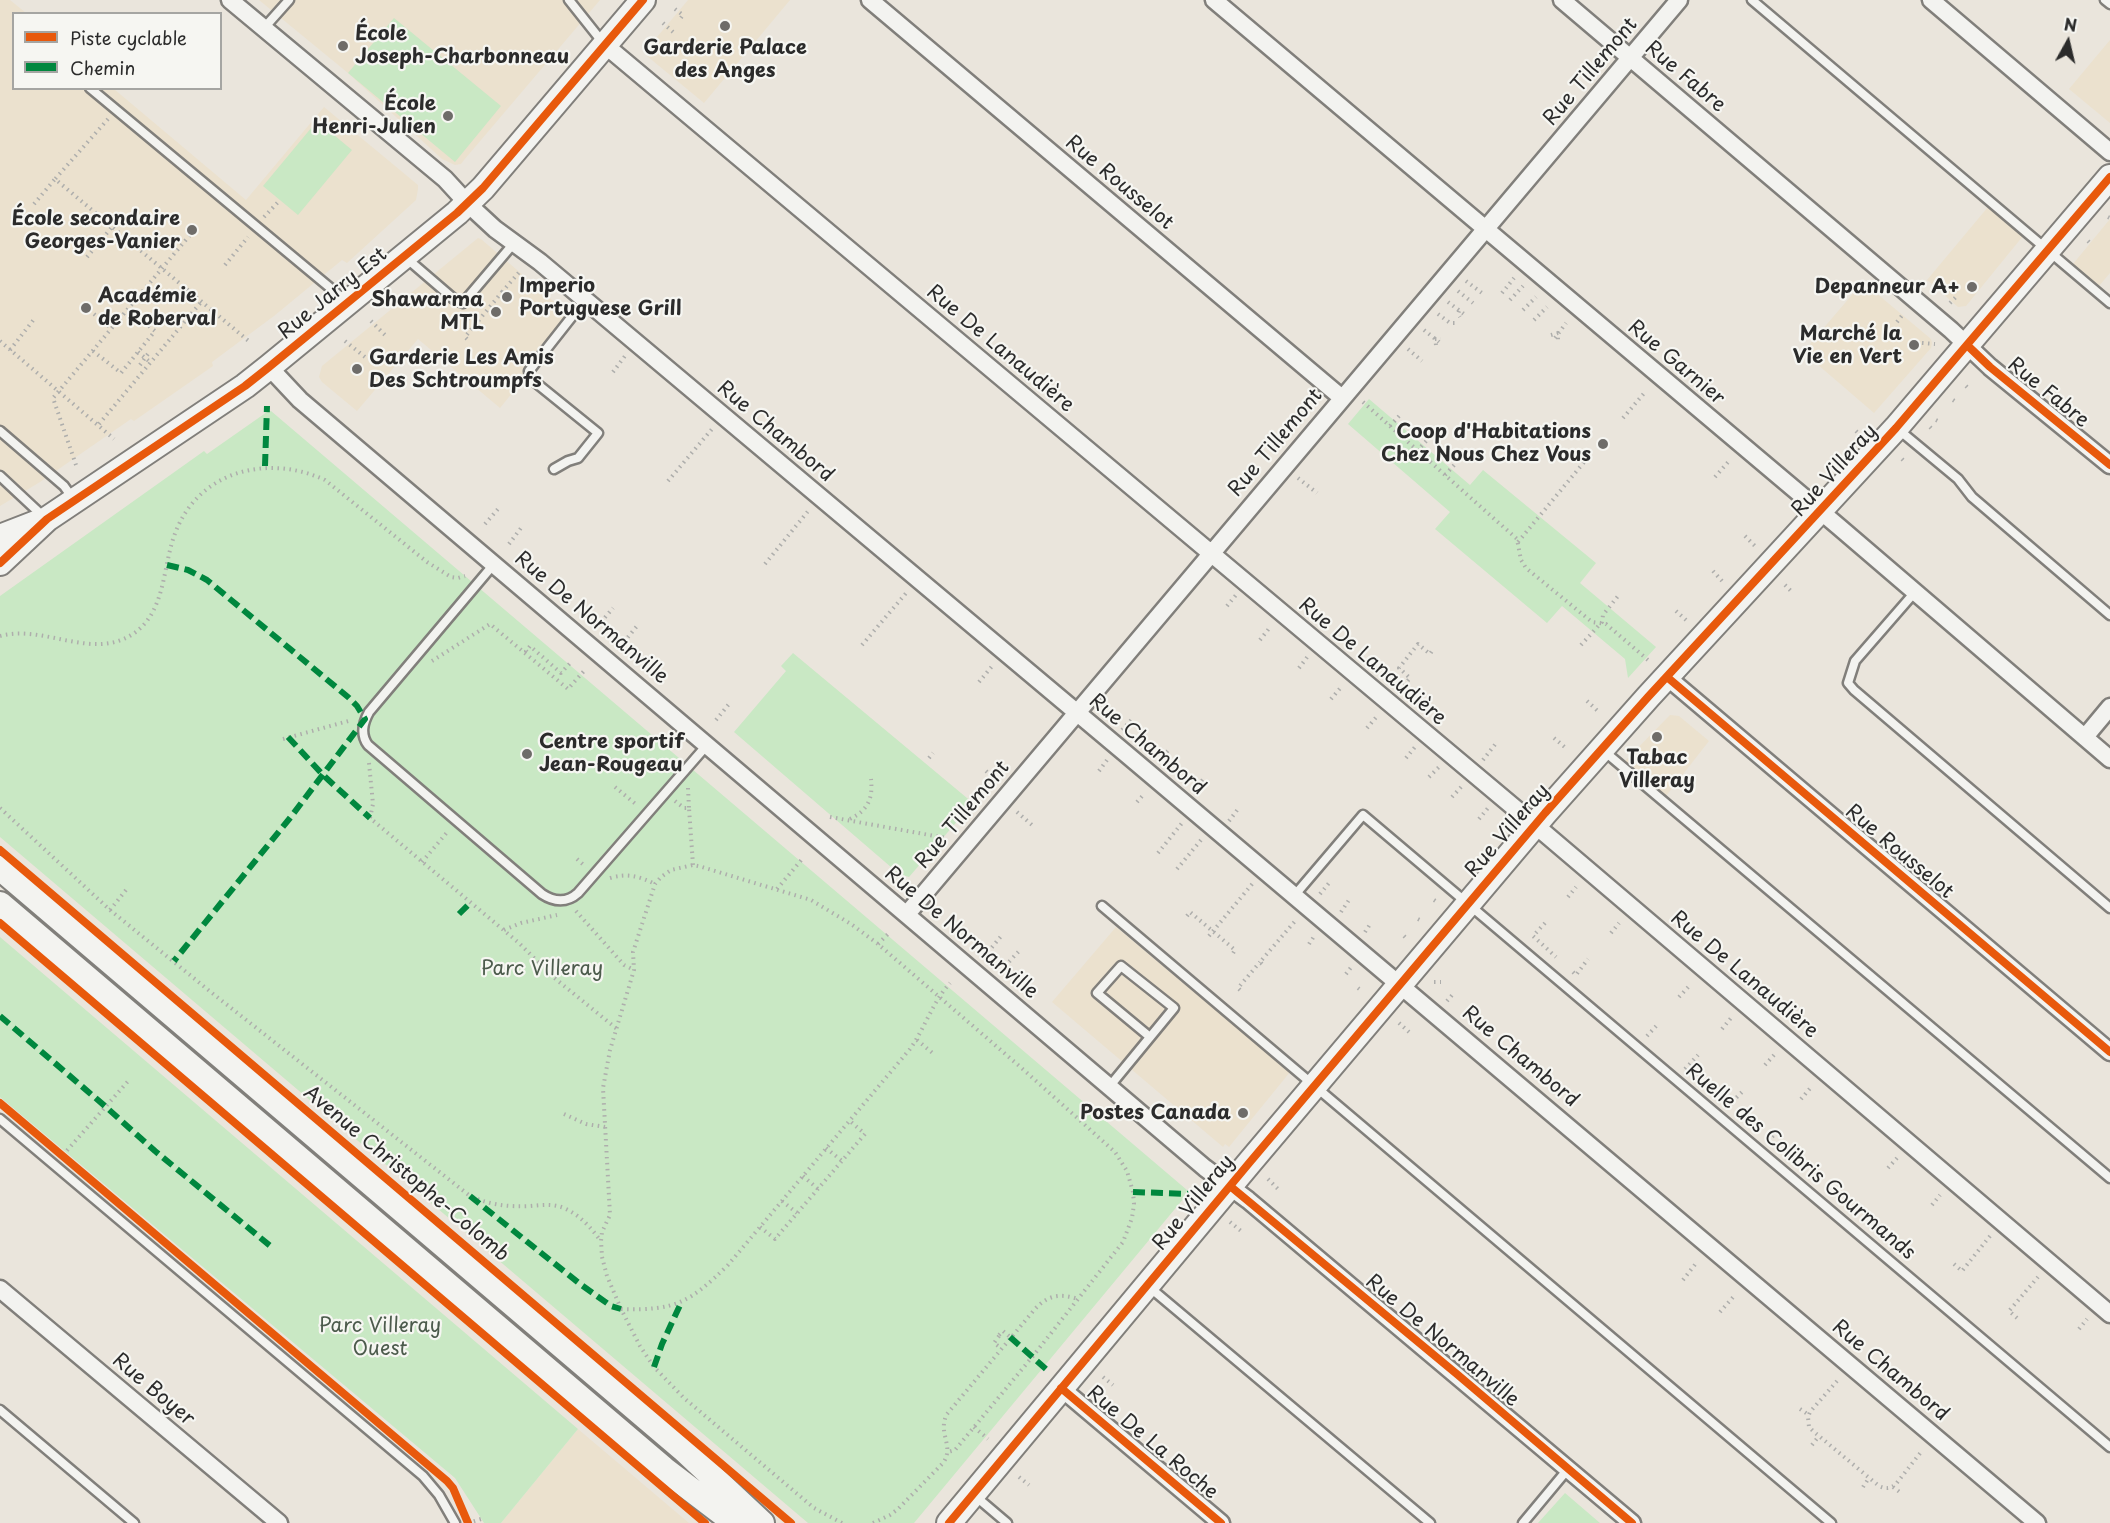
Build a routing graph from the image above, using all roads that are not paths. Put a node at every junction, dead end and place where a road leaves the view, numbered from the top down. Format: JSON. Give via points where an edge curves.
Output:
{"nodes":[{"id":1,"x":230,"y":0,"type":"edge"},
{"id":2,"x":289,"y":0,"type":"edge"},
{"id":3,"x":569,"y":0,"type":"edge"},
{"id":4,"x":643,"y":0,"type":"edge"},
{"id":5,"x":870,"y":0,"type":"edge"},
{"id":6,"x":1214,"y":0,"type":"edge"},
{"id":7,"x":1562,"y":0,"type":"edge"},
{"id":8,"x":1679,"y":0,"type":"edge"},
{"id":9,"x":1752,"y":0,"type":"edge"},
{"id":10,"x":1931,"y":0,"type":"edge"},
{"id":11,"x":2105,"y":0,"type":"edge"},
{"id":12,"x":2110,"y":4,"type":"edge"},
{"id":13,"x":264,"y":28,"type":"junction"},
{"id":14,"x":605,"y":45,"type":"junction"},
{"id":15,"x":1630,"y":58,"type":"junction"},
{"id":16,"x":92,"y":90,"type":"edge"},
{"id":17,"x":2110,"y":153,"type":"edge"},
{"id":18,"x":2110,"y":177,"type":"edge"},
{"id":19,"x":468,"y":204,"type":"junction"},
{"id":20,"x":1485,"y":230,"type":"junction"},
{"id":21,"x":514,"y":243,"type":"junction"},
{"id":22,"x":2048,"y":250,"type":"junction"},
{"id":23,"x":405,"y":256,"type":"junction"},
{"id":24,"x":585,"y":300,"type":"junction"},
{"id":25,"x":348,"y":303,"type":"junction"},
{"id":26,"x":2110,"y":303,"type":"edge"},
{"id":27,"x":1967,"y":345,"type":"junction"},
{"id":28,"x":269,"y":367,"type":"junction"},
{"id":29,"x":1342,"y":398,"type":"junction"},
{"id":30,"x":1896,"y":428,"type":"junction"},
{"id":31,"x":0,"y":431,"type":"edge"},
{"id":32,"x":2110,"y":465,"type":"edge"},
{"id":33,"x":555,"y":470,"type":"dead end"},
{"id":34,"x":0,"y":476,"type":"edge"},
{"id":35,"x":74,"y":500,"type":"junction"},
{"id":36,"x":1820,"y":511,"type":"junction"},
{"id":37,"x":47,"y":519,"type":"junction"},
{"id":38,"x":0,"y":537,"type":"edge"},
{"id":39,"x":1211,"y":554,"type":"junction"},
{"id":40,"x":489,"y":559,"type":"junction"},
{"id":41,"x":0,"y":563,"type":"edge"},
{"id":42,"x":1915,"y":592,"type":"junction"},
{"id":43,"x":2110,"y":615,"type":"edge"},
{"id":44,"x":1667,"y":677,"type":"junction"},
{"id":45,"x":2110,"y":707,"type":"edge"},
{"id":46,"x":1077,"y":714,"type":"junction"},
{"id":47,"x":2085,"y":737,"type":"junction"},
{"id":48,"x":707,"y":745,"type":"junction"},
{"id":49,"x":1602,"y":749,"type":"junction"},
{"id":50,"x":2110,"y":759,"type":"edge"},
{"id":51,"x":1535,"y":825,"type":"junction"},
{"id":52,"x":0,"y":868,"type":"edge"},
{"id":53,"x":1294,"y":896,"type":"junction"},
{"id":54,"x":0,"y":904,"type":"edge"},
{"id":55,"x":1468,"y":904,"type":"junction"},
{"id":56,"x":1102,"y":906,"type":"dead end"},
{"id":57,"x":2110,"y":908,"type":"edge"},
{"id":58,"x":907,"y":914,"type":"junction"},
{"id":59,"x":1400,"y":983,"type":"junction"},
{"id":60,"x":1150,"y":1037,"type":"junction"},
{"id":61,"x":2110,"y":1052,"type":"edge"},
{"id":62,"x":1314,"y":1086,"type":"junction"},
{"id":63,"x":1109,"y":1087,"type":"junction"},
{"id":64,"x":0,"y":1119,"type":"edge"},
{"id":65,"x":2110,"y":1178,"type":"edge"},
{"id":66,"x":1230,"y":1186,"type":"junction"},
{"id":67,"x":1148,"y":1285,"type":"junction"},
{"id":68,"x":1,"y":1292,"type":"edge"},
{"id":69,"x":2110,"y":1314,"type":"edge"},
{"id":70,"x":1061,"y":1388,"type":"junction"},
{"id":71,"x":0,"y":1410,"type":"edge"},
{"id":72,"x":2110,"y":1447,"type":"edge"},
{"id":73,"x":1568,"y":1469,"type":"junction"},
{"id":74,"x":974,"y":1495,"type":"junction"},
{"id":75,"x":134,"y":1523,"type":"edge"},
{"id":76,"x":279,"y":1523,"type":"edge"},
{"id":77,"x":455,"y":1523,"type":"edge"},
{"id":78,"x":735,"y":1523,"type":"edge"},
{"id":79,"x":762,"y":1523,"type":"edge"},
{"id":80,"x":950,"y":1523,"type":"edge"},
{"id":81,"x":1007,"y":1523,"type":"edge"},
{"id":82,"x":1221,"y":1523,"type":"edge"},
{"id":83,"x":1430,"y":1523,"type":"edge"},
{"id":84,"x":1523,"y":1523,"type":"edge"},
{"id":85,"x":1632,"y":1523,"type":"edge"},
{"id":86,"x":1831,"y":1523,"type":"edge"},
{"id":87,"x":2037,"y":1523,"type":"edge"}],
"edges":[{"from":1,"to":13,"type":"street","name":"Rue Chambord"},
{"from":2,"to":13,"type":"lane"},
{"from":3,"to":14,"type":"lane"},
{"from":4,"to":14,"type":"main road","name":"Rue Jarry Est"},
{"from":5,"to":29,"type":"street","name":"Rue Rousselot"},
{"from":6,"to":20,"type":"street","name":"Rue Garnier"},
{"from":7,"to":15,"type":"street","name":"Rue Fabre"},
{"from":8,"to":15,"type":"street","name":"Rue Tillemont"},
{"from":9,"to":22,"type":"lane"},
{"from":10,"to":17,"type":"street"},
{"from":11,"to":12,"type":"lane"},
{"from":13,"to":19,"type":"street","name":"Rue Chambord","via":[[439,174]]},
{"from":14,"to":19,"type":"main road","name":"Rue Jarry Est"},
{"from":14,"to":39,"type":"street","name":"Rue De Lanaudière"},
{"from":15,"to":20,"type":"street","name":"Rue Tillemont"},
{"from":15,"to":27,"type":"street","name":"Rue Fabre"},
{"from":16,"to":25,"type":"lane"},
{"from":18,"to":22,"type":"main road","name":"Rue Villeray"},
{"from":19,"to":21,"type":"street","name":"Rue Chambord"},
{"from":19,"to":23,"type":"main road","name":"Rue Jarry Est"},
{"from":20,"to":29,"type":"street","name":"Rue Tillemont"},
{"from":20,"to":36,"type":"street","name":"Rue Garnier"},
{"from":21,"to":23,"type":"lane","via":[[463,303]]},
{"from":21,"to":24,"type":"street","name":"Rue Chambord"},
{"from":22,"to":26,"type":"lane"},
{"from":22,"to":27,"type":"main road","name":"Rue Villeray"},
{"from":23,"to":25,"type":"main road","name":"Rue Jarry Est"},
{"from":24,"to":33,"type":"lane","via":[[529,371],[530,378],[598,433],[578,458]]},
{"from":24,"to":46,"type":"street","name":"Rue Chambord"},
{"from":25,"to":28,"type":"main road","name":"Rue Jarry Est"},
{"from":27,"to":30,"type":"main road","name":"Rue Villeray"},
{"from":27,"to":32,"type":"street","name":"Rue Fabre"},
{"from":28,"to":35,"type":"main road","name":"Rue Jarry Est"},
{"from":28,"to":40,"type":"street","name":"Rue De Normanville","via":[[300,399]]},
{"from":29,"to":39,"type":"street","name":"Rue Tillemont"},
{"from":30,"to":36,"type":"main road","name":"Rue Villeray"},
{"from":30,"to":43,"type":"lane"},
{"from":31,"to":35,"type":"lane","via":[[64,486]]},
{"from":34,"to":37,"type":"lane"},
{"from":35,"to":37,"type":"main road","name":"Rue Jarry Est"},
{"from":36,"to":42,"type":"street","name":"Rue Garnier"},
{"from":36,"to":44,"type":"main road","name":"Rue Villeray"},
{"from":37,"to":38,"type":"main road","name":"Rue Jarry Est"},
{"from":37,"to":41,"type":"main road","name":"Rue Jarry Est"},
{"from":39,"to":46,"type":"street","name":"Rue Tillemont"},
{"from":39,"to":51,"type":"street","name":"Rue De Lanaudière"},
{"from":40,"to":48,"type":"street","name":"Rue De Normanville"},
{"from":40,"to":48,"type":"lane","via":[[369,712],[363,727],[368,744],[465,830],[542,894],[555,900],[570,899]]},
{"from":42,"to":47,"type":"street","name":"Rue Garnier"},
{"from":42,"to":57,"type":"lane","via":[[1855,662],[1848,683]]},
{"from":44,"to":49,"type":"main road","name":"Rue Villeray"},
{"from":44,"to":61,"type":"street","name":"Rue Rousselot"},
{"from":45,"to":47,"type":"street"},
{"from":46,"to":53,"type":"street","name":"Rue Chambord"},
{"from":46,"to":58,"type":"street","name":"Rue Tillemont"},
{"from":47,"to":50,"type":"street","name":"Rue Garnier"},
{"from":48,"to":58,"type":"street","name":"Rue De Normanville"},
{"from":49,"to":51,"type":"main road","name":"Rue Villeray"},
{"from":49,"to":65,"type":"lane"},
{"from":51,"to":55,"type":"main road","name":"Rue Villeray"},
{"from":51,"to":69,"type":"street","name":"Rue De Lanaudière"},
{"from":52,"to":79,"type":"main road","name":"Avenue Christophe-Colomb","via":[[683,1449]]},
{"from":53,"to":55,"type":"lane","name":"Ruelle des Colibris Gourmands","via":[[1363,815]]},
{"from":53,"to":59,"type":"street","name":"Rue Chambord"},
{"from":54,"to":78,"type":"main road","via":[[664,1469]]},
{"from":55,"to":59,"type":"main road","name":"Rue Villeray"},
{"from":55,"to":72,"type":"lane","name":"Ruelle des Colibris Gourmands"},
{"from":56,"to":62,"type":"lane"},
{"from":58,"to":63,"type":"street","name":"Rue De Normanville"},
{"from":59,"to":62,"type":"main road","name":"Rue Villeray"},
{"from":59,"to":87,"type":"street","name":"Rue Chambord"},
{"from":60,"to":60,"type":"lane","via":[[1174,1008],[1122,966],[1097,993]]},
{"from":60,"to":63,"type":"lane"},
{"from":62,"to":66,"type":"main road","name":"Rue Villeray"},
{"from":62,"to":86,"type":"lane"},
{"from":63,"to":66,"type":"street","name":"Rue De Normanville"},
{"from":64,"to":77,"type":"lane","via":[[423,1476]]},
{"from":66,"to":67,"type":"main road","name":"Rue Villeray"},
{"from":66,"to":73,"type":"street","name":"Rue De Normanville"},
{"from":67,"to":70,"type":"main road","name":"Rue Villeray"},
{"from":67,"to":83,"type":"lane"},
{"from":68,"to":76,"type":"street","name":"Rue Boyer"},
{"from":70,"to":74,"type":"main road","name":"Rue Villeray"},
{"from":70,"to":82,"type":"street","name":"Rue De La Roche"},
{"from":71,"to":75,"type":"lane"},
{"from":73,"to":84,"type":"lane"},
{"from":73,"to":85,"type":"street","name":"Rue De Normanville"},
{"from":74,"to":80,"type":"main road","name":"Rue Villeray"},
{"from":74,"to":81,"type":"lane"}]}
